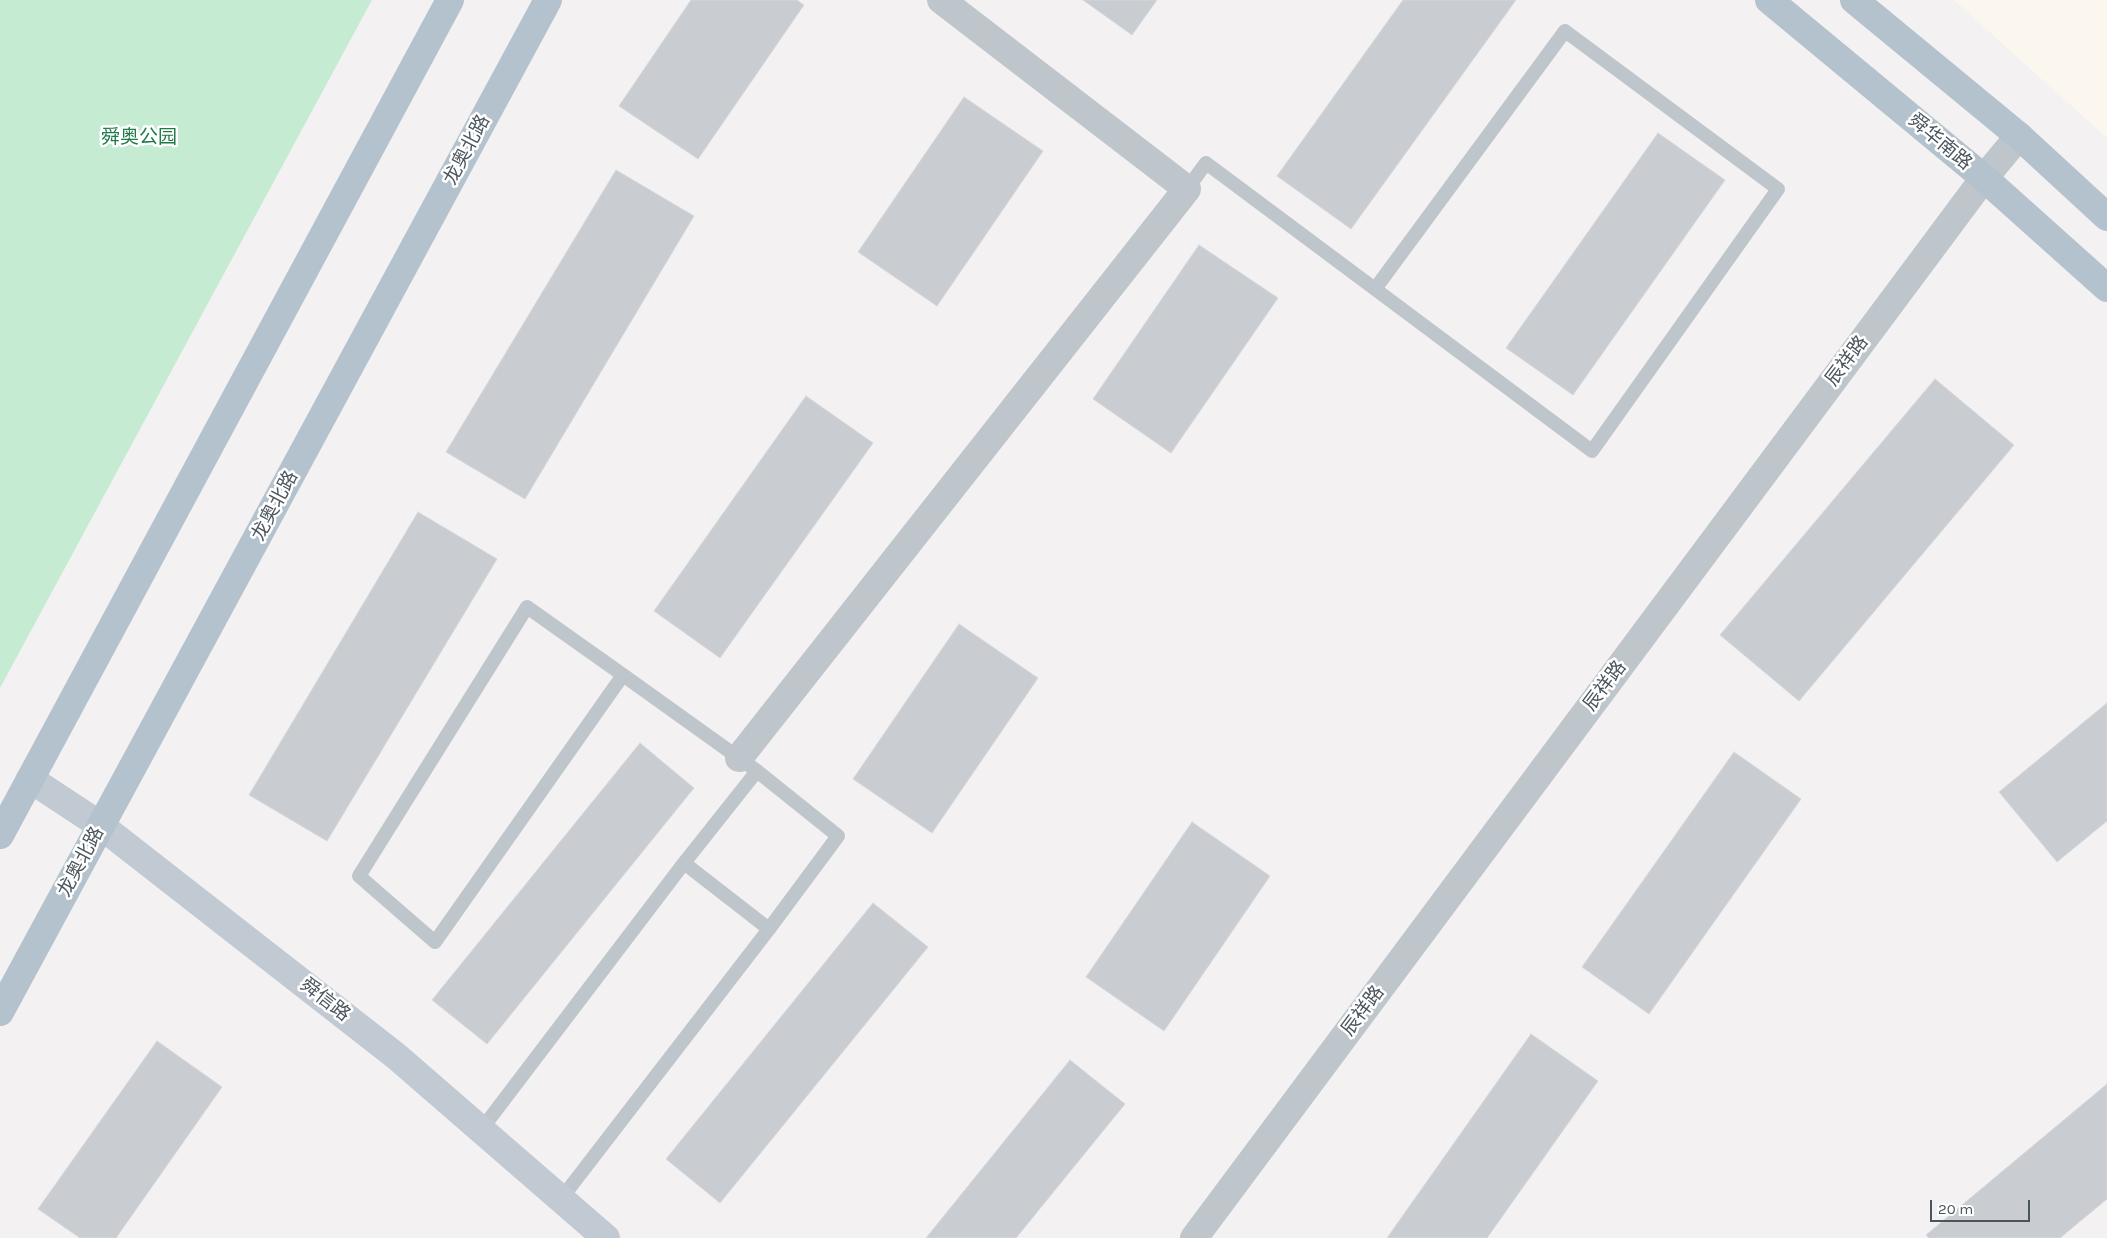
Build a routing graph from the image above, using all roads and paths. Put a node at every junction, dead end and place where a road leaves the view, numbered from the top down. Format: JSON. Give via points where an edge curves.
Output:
{"nodes":[{"id":1,"x":450,"y":0,"type":"edge"},
{"id":2,"x":548,"y":0,"type":"edge"},
{"id":3,"x":941,"y":0,"type":"edge"},
{"id":4,"x":1769,"y":0,"type":"edge"},
{"id":5,"x":1854,"y":0,"type":"edge"},
{"id":6,"x":2018,"y":136,"type":"junction"},
{"id":7,"x":1984,"y":178,"type":"junction"},
{"id":8,"x":1187,"y":189,"type":"junction"},
{"id":9,"x":2107,"y":217,"type":"edge"},
{"id":10,"x":2107,"y":288,"type":"edge"},
{"id":11,"x":1375,"y":289,"type":"junction"},
{"id":12,"x":623,"y":675,"type":"junction"},
{"id":13,"x":748,"y":764,"type":"junction"},
{"id":14,"x":30,"y":779,"type":"junction"},
{"id":15,"x":100,"y":825,"type":"junction"},
{"id":16,"x":0,"y":835,"type":"edge"},
{"id":17,"x":684,"y":863,"type":"junction"},
{"id":18,"x":769,"y":929,"type":"junction"},
{"id":19,"x":0,"y":1012,"type":"edge"},
{"id":20,"x":481,"y":1130,"type":"junction"},
{"id":21,"x":561,"y":1199,"type":"junction"},
{"id":22,"x":606,"y":1238,"type":"edge"},
{"id":23,"x":1194,"y":1238,"type":"edge"}],
"edges":[{"from":1,"to":14,"type":"main road"},
{"from":2,"to":15,"type":"main road","name":"龙奥北路"},
{"from":3,"to":8,"type":"street"},
{"from":4,"to":7,"type":"main road","name":"舜华南路"},
{"from":5,"to":6,"type":"main road"},
{"from":6,"to":7,"type":"street","name":"辰祥路"},
{"from":6,"to":9,"type":"main road"},
{"from":7,"to":10,"type":"main road","name":"舜华南路"},
{"from":7,"to":23,"type":"street","name":"辰祥路"},
{"from":8,"to":11,"type":"lane","via":[[1206,163]]},
{"from":8,"to":13,"type":"street"},
{"from":11,"to":11,"type":"lane","via":[[1592,451],[1778,189],[1566,31]]},
{"from":12,"to":12,"type":"lane","via":[[435,942],[360,876],[527,606]]},
{"from":12,"to":13,"type":"lane"},
{"from":13,"to":17,"type":"lane"},
{"from":13,"to":18,"type":"lane","via":[[838,836]]},
{"from":14,"to":15,"type":"street","name":"舜信路"},
{"from":14,"to":16,"type":"main road"},
{"from":15,"to":19,"type":"main road","name":"龙奥北路"},
{"from":15,"to":20,"type":"street","name":"舜信路","via":[[396,1056]]},
{"from":17,"to":18,"type":"lane"},
{"from":17,"to":20,"type":"lane"},
{"from":18,"to":21,"type":"lane"},
{"from":20,"to":21,"type":"street","name":"舜信路"},
{"from":21,"to":22,"type":"street","name":"舜信路"}]}
